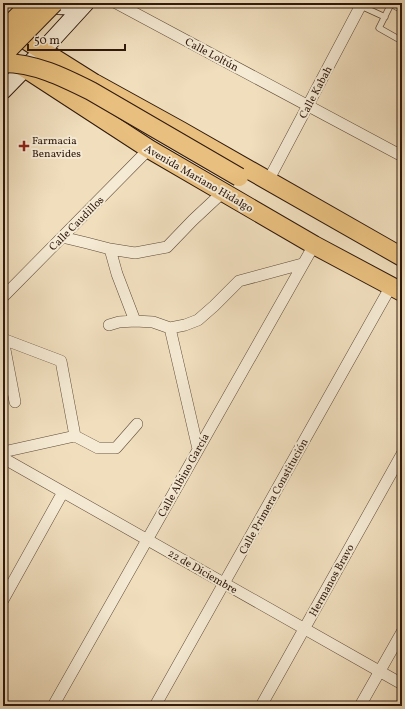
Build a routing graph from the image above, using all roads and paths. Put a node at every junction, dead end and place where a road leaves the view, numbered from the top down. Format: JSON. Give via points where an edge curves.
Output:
{"nodes":[{"id":1,"x":31,"y":3,"type":"edge"},
{"id":2,"x":49,"y":3,"type":"edge"},
{"id":3,"x":54,"y":3,"type":"edge"},
{"id":4,"x":79,"y":3,"type":"edge"},
{"id":5,"x":86,"y":3,"type":"edge"},
{"id":6,"x":116,"y":3,"type":"edge"},
{"id":7,"x":361,"y":4,"type":"edge"},
{"id":8,"x":402,"y":10,"type":"edge"},
{"id":9,"x":385,"y":17,"type":"junction"},
{"id":10,"x":3,"y":26,"type":"edge"},
{"id":11,"x":3,"y":31,"type":"edge"},
{"id":12,"x":402,"y":41,"type":"edge"},
{"id":13,"x":43,"y":50,"type":"junction"},
{"id":14,"x":4,"y":55,"type":"edge"},
{"id":15,"x":25,"y":69,"type":"junction"},
{"id":16,"x":3,"y":92,"type":"edge"},
{"id":17,"x":308,"y":106,"type":"junction"},
{"id":18,"x":149,"y":149,"type":"junction"},
{"id":19,"x":402,"y":156,"type":"edge"},
{"id":20,"x":268,"y":181,"type":"junction"},
{"id":21,"x":223,"y":192,"type":"junction"},
{"id":22,"x":62,"y":237,"type":"junction"},
{"id":23,"x":372,"y":240,"type":"junction"},
{"id":24,"x":314,"y":245,"type":"junction"},
{"id":25,"x":110,"y":249,"type":"junction"},
{"id":26,"x":402,"y":256,"type":"edge"},
{"id":27,"x":302,"y":264,"type":"junction"},
{"id":28,"x":397,"y":289,"type":"edge"},
{"id":29,"x":3,"y":297,"type":"edge"},
{"id":30,"x":135,"y":321,"type":"junction"},
{"id":31,"x":109,"y":325,"type":"dead end"},
{"id":32,"x":170,"y":328,"type":"junction"},
{"id":33,"x":3,"y":339,"type":"edge"},
{"id":34,"x":15,"y":402,"type":"dead end"},
{"id":35,"x":136,"y":424,"type":"dead end"},
{"id":36,"x":75,"y":436,"type":"junction"},
{"id":37,"x":198,"y":449,"type":"junction"},
{"id":38,"x":3,"y":452,"type":"edge"},
{"id":39,"x":402,"y":454,"type":"edge"},
{"id":40,"x":3,"y":458,"type":"edge"},
{"id":41,"x":63,"y":492,"type":"junction"},
{"id":42,"x":147,"y":539,"type":"junction"},
{"id":43,"x":224,"y":583,"type":"junction"},
{"id":44,"x":3,"y":600,"type":"edge"},
{"id":45,"x":304,"y":629,"type":"junction"},
{"id":46,"x":402,"y":632,"type":"edge"},
{"id":47,"x":380,"y":672,"type":"junction"},
{"id":48,"x":402,"y":684,"type":"edge"},
{"id":49,"x":53,"y":706,"type":"edge"},
{"id":50,"x":155,"y":706,"type":"edge"},
{"id":51,"x":261,"y":706,"type":"edge"},
{"id":52,"x":360,"y":706,"type":"edge"}],
"edges":[{"from":1,"to":11,"type":"main road","bridge":true},
{"from":2,"to":4,"type":"street","via":[[60,7]]},
{"from":3,"to":14,"type":"main road","bridge":true},
{"from":5,"to":13,"type":"street"},
{"from":6,"to":17,"type":"street","name":"Calle Loltún"},
{"from":7,"to":9,"type":"lane"},
{"from":7,"to":17,"type":"street","name":"Calle Kabah"},
{"from":8,"to":9,"type":"lane","via":[[391,4]]},
{"from":9,"to":12,"type":"lane","via":[[379,28]]},
{"from":10,"to":13,"type":"main road"},
{"from":13,"to":15,"type":"street"},
{"from":13,"to":20,"type":"main road","via":[[94,83]]},
{"from":14,"to":15,"type":"main road","name":"Avenida Mariano Hidalgo"},
{"from":14,"to":23,"type":"main road","bridge":true,"via":[[18,64],[49,71],[68,79],[336,231]]},
{"from":15,"to":16,"type":"street"},
{"from":15,"to":18,"type":"main road","name":"Avenida Mariano Hidalgo"},
{"from":17,"to":19,"type":"street","name":"Calle Loltún"},
{"from":17,"to":20,"type":"street","name":"Calle Kabah"},
{"from":18,"to":21,"type":"main road","name":"Avenida Mariano Hidalgo"},
{"from":18,"to":22,"type":"street","name":"Calle Caudillos"},
{"from":20,"to":23,"type":"main road"},
{"from":21,"to":24,"type":"main road","name":"Avenida Mariano Hidalgo"},
{"from":21,"to":25,"type":"street","via":[[167,247],[135,253]]},
{"from":22,"to":25,"type":"street"},
{"from":22,"to":29,"type":"street","name":"Calle Caudillos"},
{"from":23,"to":26,"type":"main road"},
{"from":24,"to":27,"type":"street","name":"Calle Albino García"},
{"from":24,"to":28,"type":"main road","name":"Avenida Mariano Hidalgo"},
{"from":25,"to":30,"type":"street"},
{"from":27,"to":32,"type":"street","via":[[239,281],[198,320]]},
{"from":27,"to":37,"type":"street","name":"Calle Albino García"},
{"from":28,"to":43,"type":"street","name":"Calle Primera Constitución"},
{"from":30,"to":31,"type":"street"},
{"from":30,"to":32,"type":"street","via":[[153,322]]},
{"from":32,"to":37,"type":"street"},
{"from":33,"to":34,"type":"street"},
{"from":33,"to":36,"type":"street","via":[[61,361]]},
{"from":35,"to":36,"type":"street","via":[[116,448],[98,448]]},
{"from":36,"to":38,"type":"street"},
{"from":37,"to":42,"type":"street","name":"Calle Albino García"},
{"from":39,"to":45,"type":"street","name":"Hermanos Bravo"},
{"from":40,"to":41,"type":"street","name":"22 de Diciembre"},
{"from":41,"to":42,"type":"street","name":"22 de Diciembre"},
{"from":41,"to":44,"type":"street"},
{"from":42,"to":43,"type":"street","name":"22 de Diciembre"},
{"from":42,"to":49,"type":"street","name":"Calle Albino García"},
{"from":43,"to":45,"type":"street","name":"22 de Diciembre"},
{"from":43,"to":50,"type":"street","name":"Calle Primera Constitución"},
{"from":45,"to":47,"type":"street","name":"22 de Diciembre"},
{"from":45,"to":51,"type":"street","name":"Hermanos Bravo"},
{"from":46,"to":47,"type":"street"},
{"from":47,"to":48,"type":"street","name":"22 de Diciembre"},
{"from":47,"to":52,"type":"street"}]}
